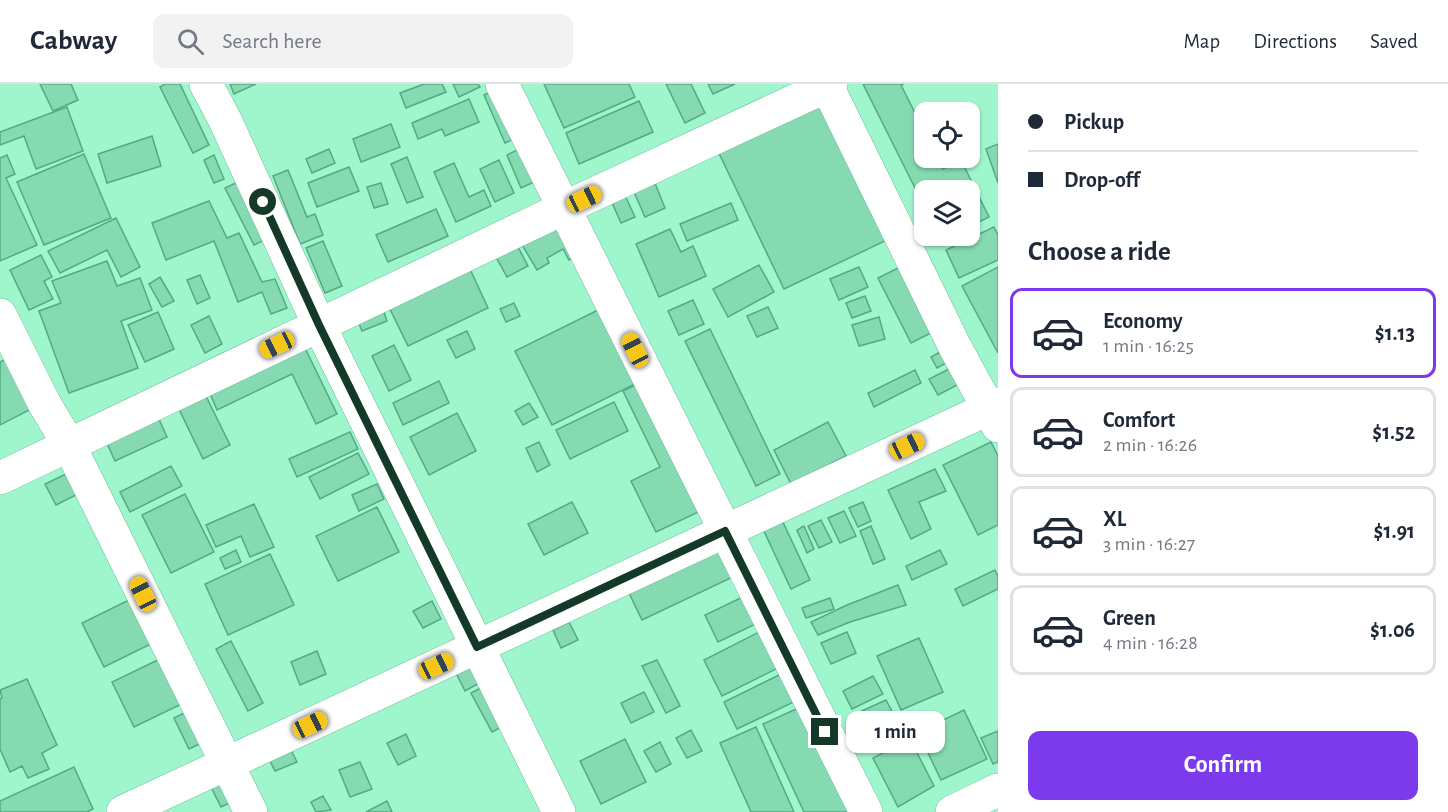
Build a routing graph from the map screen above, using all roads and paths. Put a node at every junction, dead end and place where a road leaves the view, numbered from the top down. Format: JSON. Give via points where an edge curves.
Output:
{"nodes":[{"id":1,"x":206,"y":84,"type":"edge"},
{"id":2,"x":502,"y":84,"type":"edge"},
{"id":3,"x":828,"y":85,"type":"edge"},
{"id":4,"x":564,"y":208,"type":"junction"},
{"id":5,"x":0,"y":315,"type":"edge"},
{"id":6,"x":319,"y":325,"type":"junction"},
{"id":7,"x":995,"y":413,"type":"edge"},
{"id":8,"x":69,"y":445,"type":"junction"},
{"id":9,"x":0,"y":478,"type":"edge"},
{"id":10,"x":725,"y":531,"type":"junction"},
{"id":11,"x":477,"y":647,"type":"junction"},
{"id":12,"x":227,"y":764,"type":"junction"},
{"id":13,"x":998,"y":790,"type":"edge"},
{"id":14,"x":123,"y":812,"type":"edge"},
{"id":15,"x":251,"y":812,"type":"edge"},
{"id":16,"x":559,"y":812,"type":"edge"},
{"id":17,"x":866,"y":812,"type":"edge"},
{"id":18,"x":952,"y":812,"type":"edge"}],
"edges":[{"from":1,"to":6,"type":"street"},
{"from":2,"to":4,"type":"street"},
{"from":3,"to":4,"type":"street"},
{"from":3,"to":7,"type":"street","via":[[955,347]]},
{"from":4,"to":6,"type":"street"},
{"from":4,"to":10,"type":"street"},
{"from":5,"to":8,"type":"street"},
{"from":6,"to":8,"type":"street"},
{"from":6,"to":11,"type":"street"},
{"from":7,"to":10,"type":"street"},
{"from":8,"to":9,"type":"street"},
{"from":8,"to":12,"type":"street"},
{"from":10,"to":11,"type":"street"},
{"from":10,"to":17,"type":"street"},
{"from":11,"to":12,"type":"street"},
{"from":11,"to":16,"type":"street"},
{"from":12,"to":14,"type":"street"},
{"from":12,"to":15,"type":"street"},
{"from":13,"to":18,"type":"street"}]}
